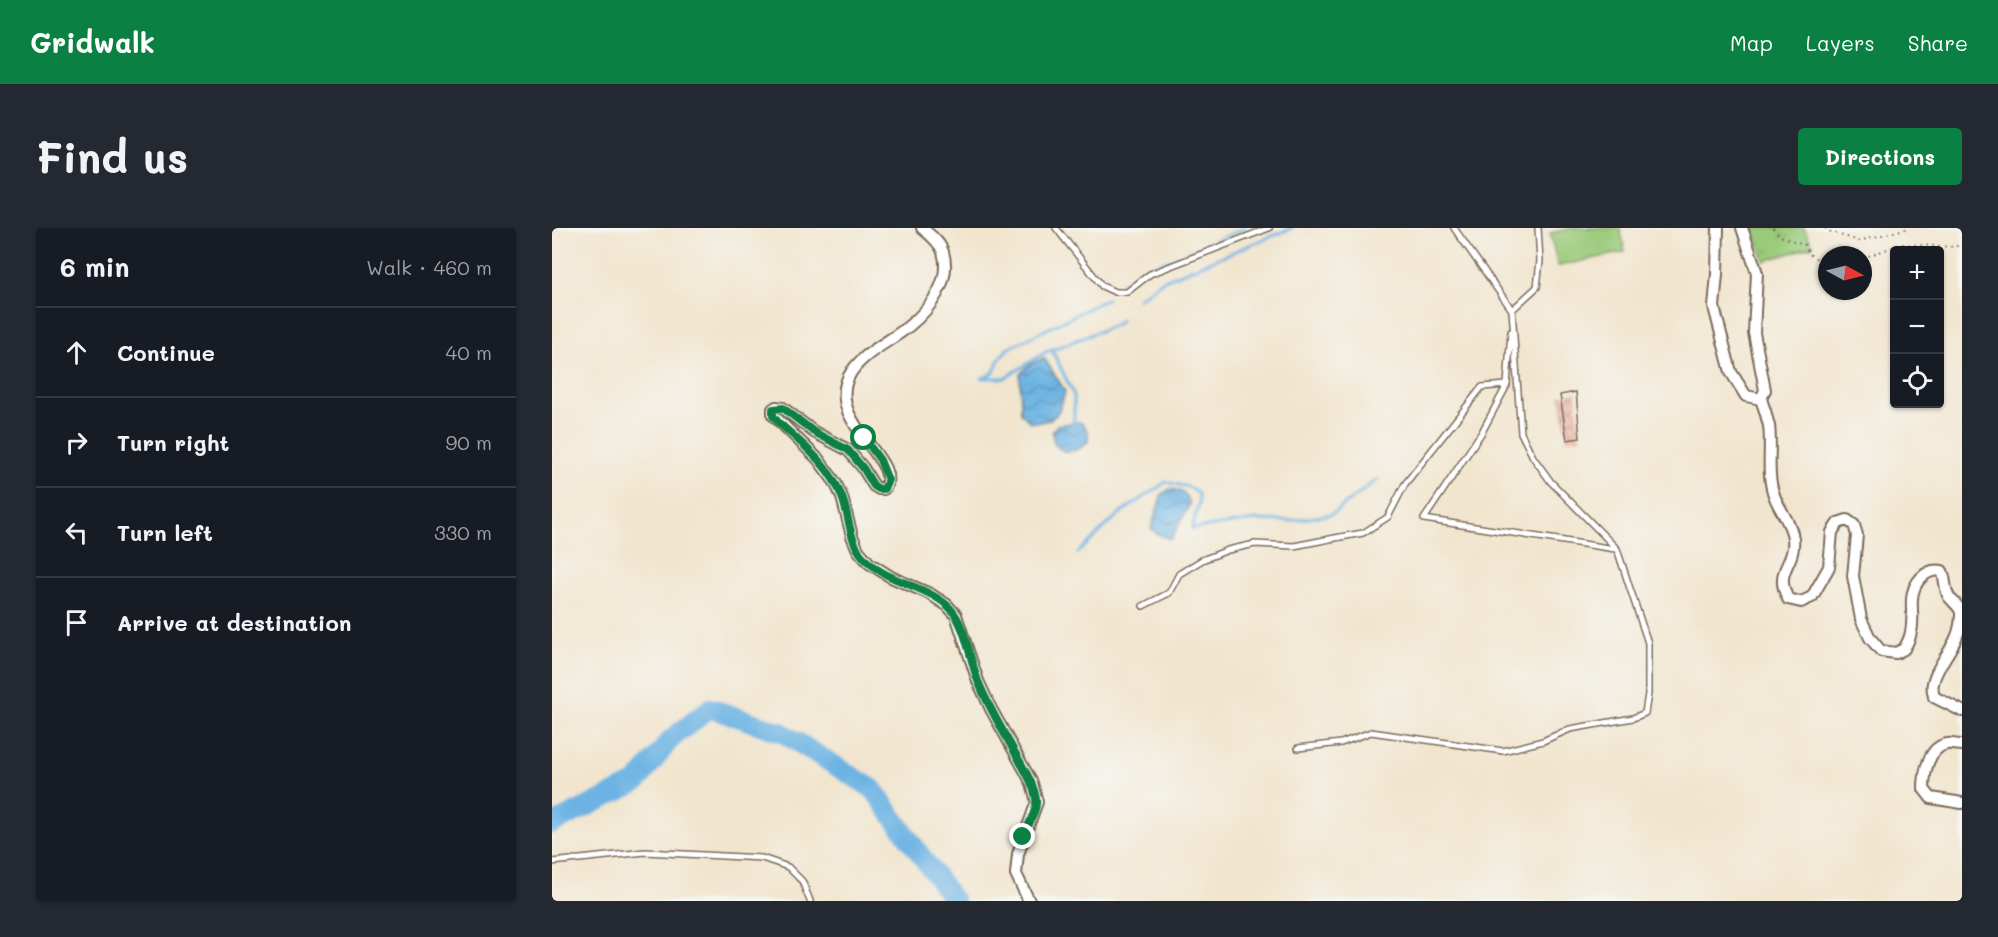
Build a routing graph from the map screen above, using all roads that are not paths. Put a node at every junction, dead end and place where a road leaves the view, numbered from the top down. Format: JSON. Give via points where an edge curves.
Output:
{"nodes":[{"id":1,"x":922,"y":228,"type":"edge"},
{"id":2,"x":1056,"y":228,"type":"edge"},
{"id":3,"x":1269,"y":228,"type":"edge"},
{"id":4,"x":1455,"y":228,"type":"edge"},
{"id":5,"x":1538,"y":228,"type":"edge"},
{"id":6,"x":1718,"y":228,"type":"edge"},
{"id":7,"x":1742,"y":228,"type":"edge"},
{"id":8,"x":1512,"y":310,"type":"junction"},
{"id":9,"x":1507,"y":385,"type":"junction"},
{"id":10,"x":1761,"y":399,"type":"junction"},
{"id":11,"x":1617,"y":549,"type":"junction"},
{"id":12,"x":1143,"y":606,"type":"dead end"},
{"id":13,"x":1962,"y":711,"type":"edge"},
{"id":14,"x":1962,"y":745,"type":"edge"},
{"id":15,"x":1298,"y":748,"type":"dead end"},
{"id":16,"x":1962,"y":803,"type":"edge"},
{"id":17,"x":552,"y":862,"type":"edge"},
{"id":18,"x":810,"y":901,"type":"edge"},
{"id":19,"x":1029,"y":901,"type":"edge"}],
"edges":[{"from":1,"to":19,"type":"street","via":[[943,252],[943,282],[933,301],[909,326],[861,361],[849,375],[844,400],[847,413],[886,471],[884,489],[874,486],[848,450],[814,432],[783,408],[773,409],[773,416],[818,459],[835,482],[852,536],[868,563],[930,594],[956,615],[978,681],[1032,783],[1037,801],[1018,854],[1016,874]]},
{"from":2,"to":3,"type":"lane","via":[[1102,286],[1127,292],[1150,274]]},
{"from":4,"to":8,"type":"lane"},
{"from":5,"to":8,"type":"lane","via":[[1537,287]]},
{"from":6,"to":10,"type":"street","via":[[1714,307],[1731,372],[1746,396]]},
{"from":7,"to":10,"type":"street","via":[[1756,273],[1754,333],[1765,390]]},
{"from":8,"to":9,"type":"lane"},
{"from":8,"to":11,"type":"lane","via":[[1521,433],[1551,482]]},
{"from":9,"to":11,"type":"lane","via":[[1482,432],[1424,519]]},
{"from":9,"to":12,"type":"lane","via":[[1482,387],[1405,484],[1388,517],[1363,533],[1294,546],[1255,544],[1228,550],[1179,574],[1169,593]]},
{"from":10,"to":13,"type":"street","via":[[1769,425],[1774,495],[1792,534],[1794,550],[1782,573],[1788,599],[1801,602],[1812,597],[1828,567],[1832,532],[1838,523],[1847,520],[1854,525],[1857,535],[1854,576],[1861,619],[1881,651],[1896,653],[1904,650],[1911,635],[1911,599],[1917,584],[1924,574],[1934,569],[1942,571],[1949,596],[1961,611],[1961,626],[1960,640],[1933,683],[1934,697]]},
{"from":11,"to":15,"type":"lane","via":[[1648,643],[1645,713],[1570,729],[1503,752],[1371,732],[1341,743]]},
{"from":14,"to":16,"type":"street","via":[[1945,744],[1936,750],[1924,775],[1924,789],[1931,798]]},
{"from":17,"to":18,"type":"lane","via":[[645,852],[762,858],[788,867],[802,881]]}]}
